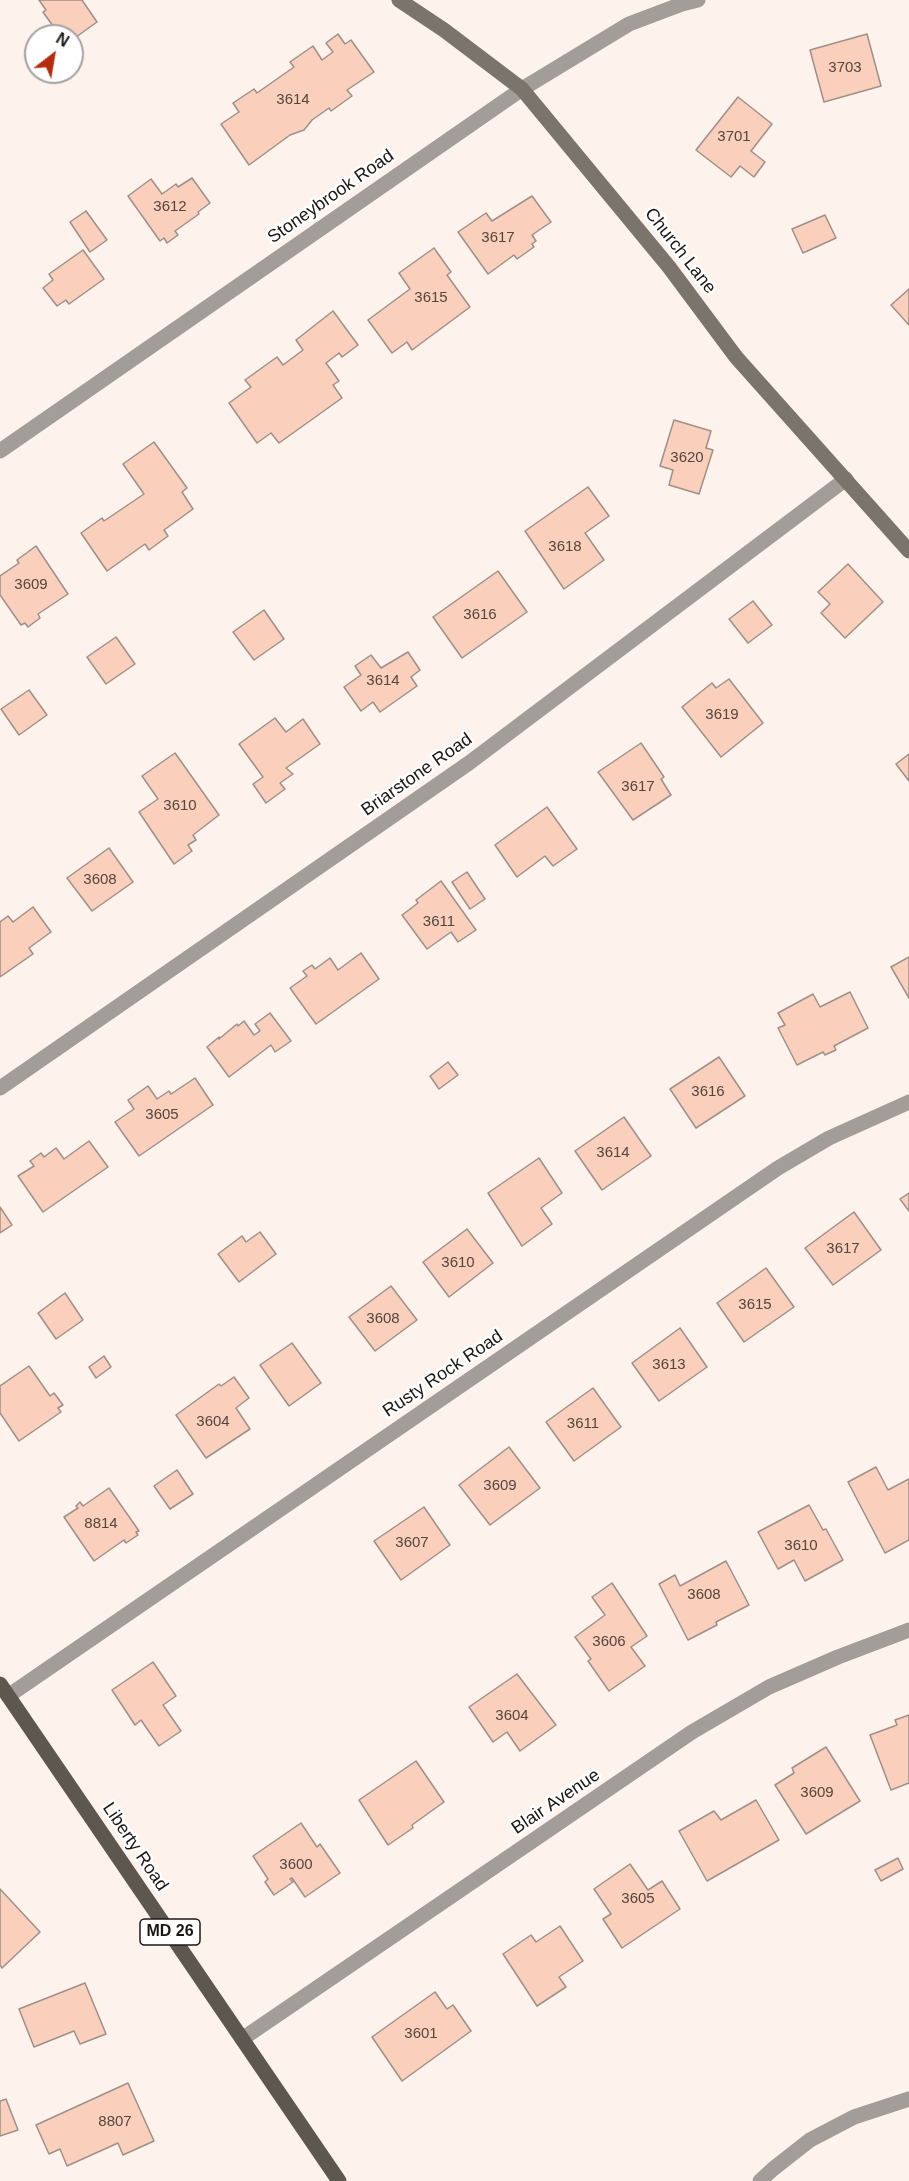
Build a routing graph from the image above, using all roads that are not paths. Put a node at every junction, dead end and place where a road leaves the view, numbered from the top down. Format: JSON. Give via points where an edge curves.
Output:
{"nodes":[{"id":1,"x":399,"y":0,"type":"edge"},
{"id":2,"x":698,"y":0,"type":"edge"},
{"id":3,"x":522,"y":89,"type":"junction"},
{"id":4,"x":0,"y":451,"type":"edge"},
{"id":5,"x":846,"y":479,"type":"junction"},
{"id":6,"x":909,"y":551,"type":"edge"},
{"id":7,"x":0,"y":1088,"type":"edge"},
{"id":8,"x":909,"y":1102,"type":"edge"},
{"id":9,"x":909,"y":1630,"type":"edge"},
{"id":10,"x":4,"y":1690,"type":"edge"},
{"id":11,"x":243,"y":2039,"type":"junction"},
{"id":12,"x":909,"y":2099,"type":"edge"},
{"id":13,"x":339,"y":2181,"type":"edge"},
{"id":14,"x":760,"y":2181,"type":"edge"}],
"edges":[{"from":1,"to":3,"type":"street","name":"Church Lane"},
{"from":2,"to":3,"type":"street","name":"Stoneybrook Road","via":[[629,24]]},
{"from":3,"to":4,"type":"street","name":"Stoneybrook Road"},
{"from":3,"to":5,"type":"street","name":"Church Lane","via":[[669,267],[736,357]]},
{"from":5,"to":6,"type":"street","name":"Church Lane"},
{"from":5,"to":7,"type":"street","name":"Briarstone Road","via":[[469,763]]},
{"from":8,"to":10,"type":"street","name":"Rusty Rock Road","via":[[829,1138],[778,1168]]},
{"from":9,"to":11,"type":"street","name":"Blair Avenue","via":[[770,1687],[692,1732]]},
{"from":10,"to":11,"type":"main road","name":"Liberty Road","number":"MD 26"},
{"from":11,"to":13,"type":"main road","name":"Liberty Road","number":"MD 26"},
{"from":12,"to":14,"type":"street","via":[[854,2117],[810,2140]]}]}
